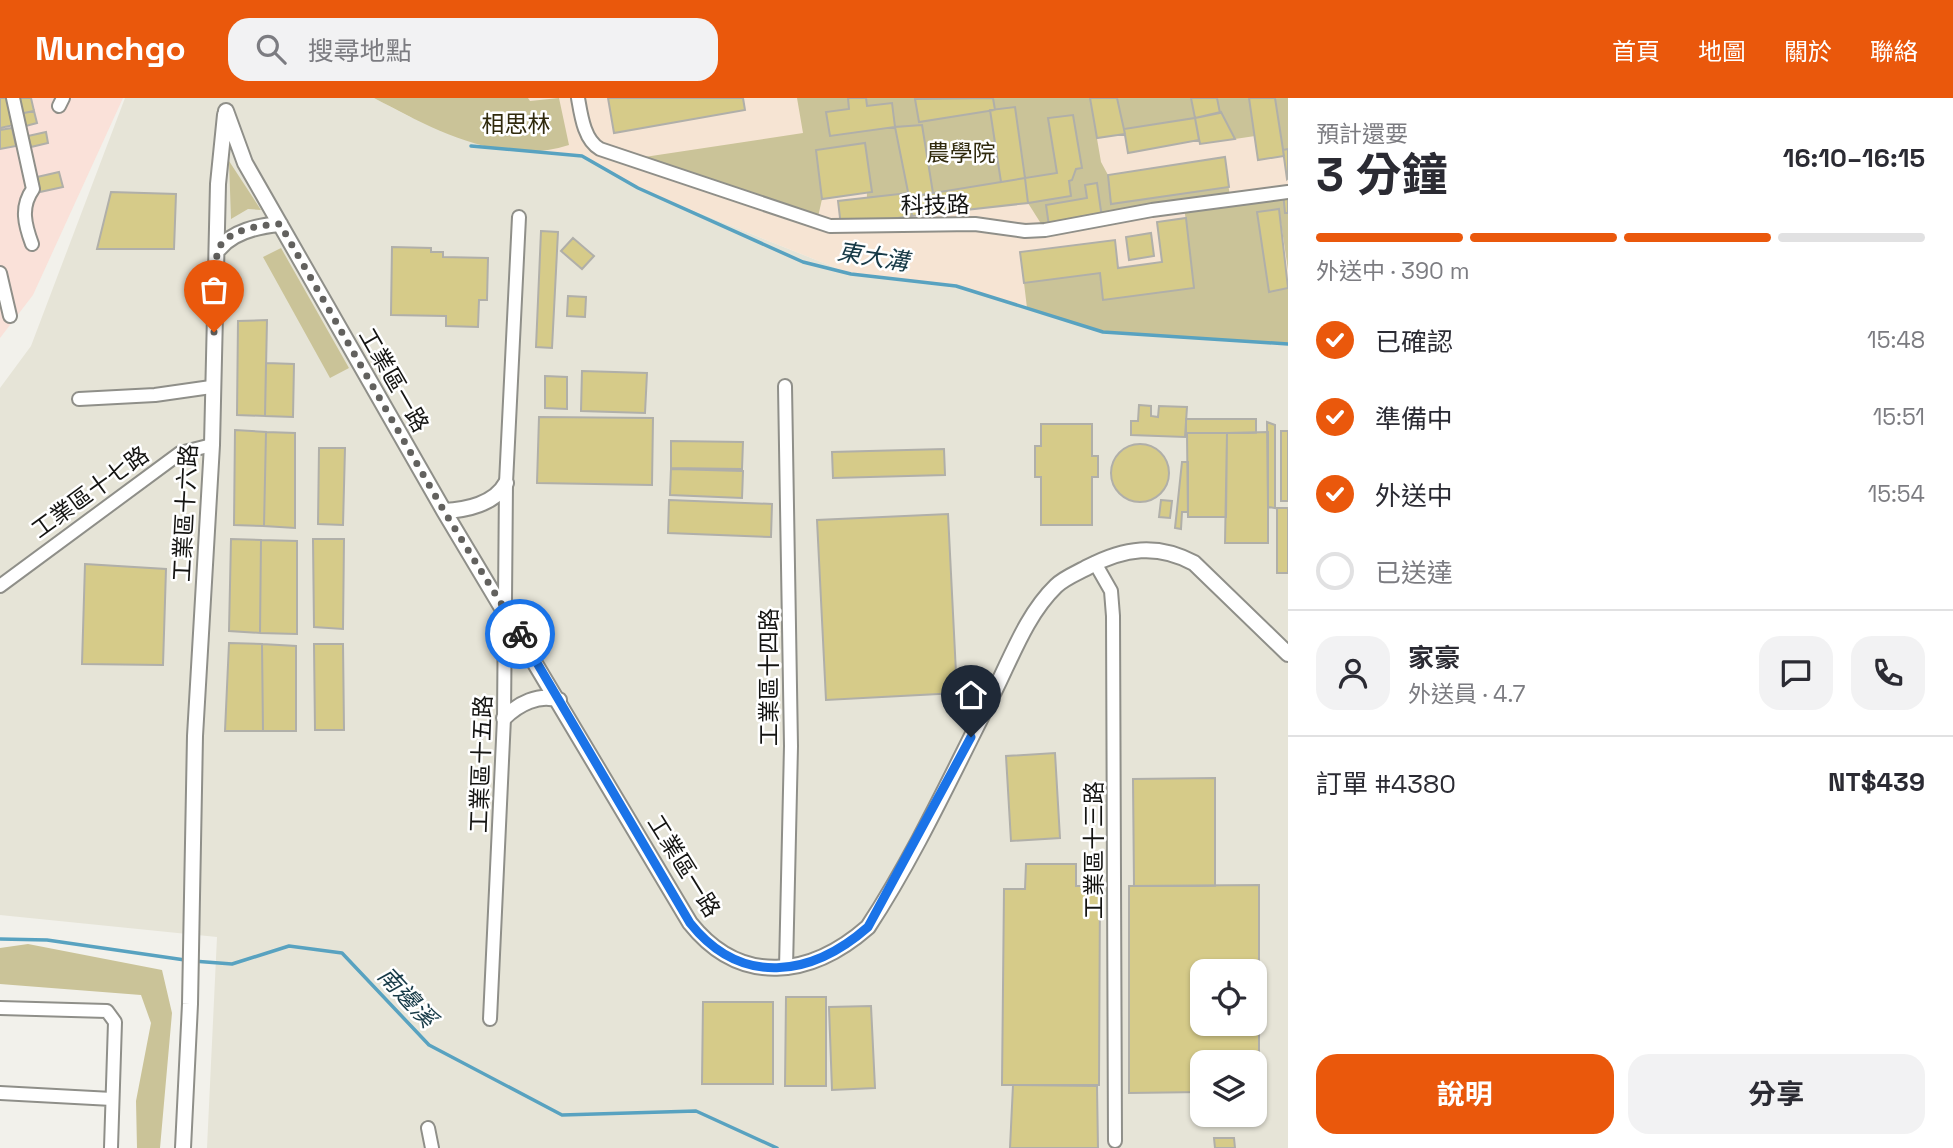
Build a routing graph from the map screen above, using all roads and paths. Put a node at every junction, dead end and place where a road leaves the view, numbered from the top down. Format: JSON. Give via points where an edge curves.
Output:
{"nodes":[{"id":1,"x":13,"y":98,"type":"edge"},
{"id":2,"x":578,"y":98,"type":"edge"},
{"id":3,"x":224,"y":104,"type":"edge"},
{"id":4,"x":1288,"y":192,"type":"edge"},
{"id":5,"x":519,"y":217,"type":"dead end"},
{"id":6,"x":280,"y":224,"type":"junction"},
{"id":7,"x":32,"y":244,"type":"dead end"},
{"id":8,"x":219,"y":249,"type":"junction"},
{"id":9,"x":0,"y":273,"type":"edge"},
{"id":10,"x":10,"y":316,"type":"dead end"},
{"id":11,"x":785,"y":386,"type":"dead end"},
{"id":12,"x":211,"y":387,"type":"junction"},
{"id":13,"x":79,"y":399,"type":"dead end"},
{"id":14,"x":212,"y":445,"type":"junction"},
{"id":15,"x":506,"y":483,"type":"junction"},
{"id":16,"x":444,"y":511,"type":"junction"},
{"id":17,"x":1095,"y":563,"type":"junction"},
{"id":18,"x":0,"y":586,"type":"edge"},
{"id":19,"x":507,"y":613,"type":"junction"},
{"id":20,"x":1288,"y":654,"type":"edge"},
{"id":21,"x":559,"y":700,"type":"junction"},
{"id":22,"x":504,"y":718,"type":"junction"},
{"id":23,"x":786,"y":968,"type":"junction"},
{"id":24,"x":0,"y":1008,"type":"edge"},
{"id":25,"x":490,"y":1018,"type":"dead end"},
{"id":26,"x":0,"y":1093,"type":"edge"},
{"id":27,"x":112,"y":1099,"type":"junction"},
{"id":28,"x":428,"y":1128,"type":"dead end"},
{"id":29,"x":1115,"y":1141,"type":"dead end"},
{"id":30,"x":111,"y":1148,"type":"edge"},
{"id":31,"x":183,"y":1148,"type":"edge"},
{"id":32,"x":432,"y":1148,"type":"edge"}],
"edges":[{"from":1,"to":7,"type":"street","via":[[33,189],[24,222]]},
{"from":2,"to":4,"type":"street","name":"科技路","via":[[594,146],[830,226],[975,224],[1045,230]]},
{"from":3,"to":6,"type":"street","name":"工業區一路","via":[[245,163]]},
{"from":3,"to":8,"type":"street","name":"工業區十六路"},
{"from":5,"to":15,"type":"street","name":"工業區十五路"},
{"from":6,"to":8,"type":"street","via":[[253,228],[229,238]]},
{"from":6,"to":16,"type":"street","name":"工業區一路"},
{"from":8,"to":12,"type":"street","name":"工業區十六路"},
{"from":9,"to":10,"type":"street"},
{"from":11,"to":23,"type":"street","name":"工業區十四路","via":[[791,733]]},
{"from":12,"to":13,"type":"street"},
{"from":12,"to":14,"type":"street","name":"工業區十六路"},
{"from":14,"to":18,"type":"street","name":"工業區十七路","via":[[180,453]]},
{"from":14,"to":31,"type":"street","name":"工業區十六路","via":[[195,736]]},
{"from":15,"to":16,"type":"street","via":[[488,500],[465,510]]},
{"from":15,"to":19,"type":"street","name":"工業區十五路"},
{"from":16,"to":19,"type":"street","name":"工業區一路"},
{"from":17,"to":20,"type":"street","name":"工業區一路","via":[[1141,549],[1179,555],[1194,563]]},
{"from":17,"to":23,"type":"street","name":"工業區一路","via":[[1058,584],[1038,606],[868,927],[827,956]]},
{"from":17,"to":29,"type":"street","name":"工業區十三路","via":[[1111,591],[1113,616]]},
{"from":19,"to":21,"type":"street","name":"工業區一路"},
{"from":19,"to":22,"type":"street","name":"工業區十五路"},
{"from":21,"to":22,"type":"street","via":[[526,702]]},
{"from":21,"to":23,"type":"street","name":"工業區一路","via":[[668,888],[705,942],[740,961]]},
{"from":22,"to":25,"type":"street","name":"工業區十五路"},
{"from":24,"to":27,"type":"street","via":[[107,1011],[115,1022]]},
{"from":26,"to":27,"type":"street"},
{"from":27,"to":30,"type":"street"},
{"from":28,"to":32,"type":"street"}]}
